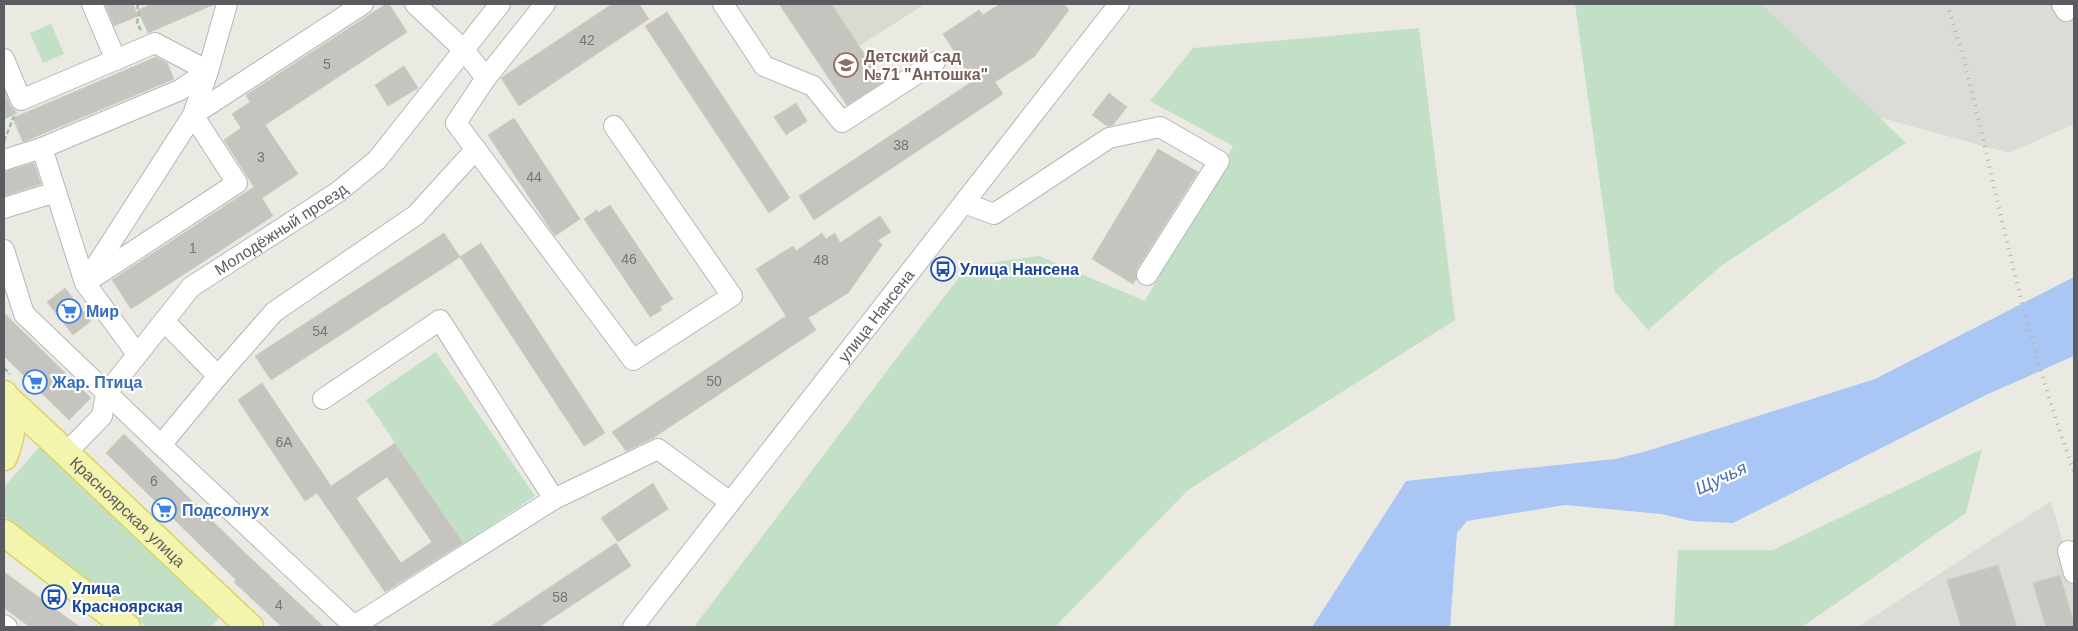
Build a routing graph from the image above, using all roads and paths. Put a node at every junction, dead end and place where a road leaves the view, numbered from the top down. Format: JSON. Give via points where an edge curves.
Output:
{"nodes":[{"id":1,"x":92,"y":4,"type":"edge"},
{"id":2,"x":137,"y":4,"type":"edge"},
{"id":3,"x":227,"y":4,"type":"edge"},
{"id":4,"x":363,"y":4,"type":"edge"},
{"id":5,"x":415,"y":4,"type":"edge"},
{"id":6,"x":500,"y":4,"type":"edge"},
{"id":7,"x":545,"y":4,"type":"edge"},
{"id":8,"x":723,"y":4,"type":"edge"},
{"id":9,"x":1119,"y":4,"type":"edge"},
{"id":10,"x":147,"y":46,"type":"junction"},
{"id":11,"x":464,"y":50,"type":"junction"},
{"id":12,"x":4,"y":59,"type":"edge"},
{"id":13,"x":116,"y":60,"type":"junction"},
{"id":14,"x":935,"y":62,"type":"dead end"},
{"id":15,"x":208,"y":71,"type":"junction"},
{"id":16,"x":486,"y":78,"type":"junction"},
{"id":17,"x":192,"y":116,"type":"junction"},
{"id":18,"x":12,"y":117,"type":"dead end"},
{"id":19,"x":614,"y":126,"type":"dead end"},
{"id":20,"x":4,"y":142,"type":"edge"},
{"id":21,"x":42,"y":148,"type":"junction"},
{"id":22,"x":476,"y":149,"type":"junction"},
{"id":23,"x":4,"y":160,"type":"edge"},
{"id":24,"x":56,"y":192,"type":"junction"},
{"id":25,"x":964,"y":203,"type":"junction"},
{"id":26,"x":4,"y":208,"type":"edge"},
{"id":27,"x":4,"y":250,"type":"edge"},
{"id":28,"x":1148,"y":275,"type":"dead end"},
{"id":29,"x":85,"y":283,"type":"junction"},
{"id":30,"x":164,"y":321,"type":"junction"},
{"id":31,"x":137,"y":354,"type":"junction"},
{"id":32,"x":218,"y":376,"type":"junction"},
{"id":33,"x":106,"y":394,"type":"junction"},
{"id":34,"x":5,"y":396,"type":"edge"},
{"id":35,"x":323,"y":399,"type":"dead end"},
{"id":36,"x":161,"y":445,"type":"junction"},
{"id":37,"x":67,"y":452,"type":"junction"},
{"id":38,"x":4,"y":457,"type":"edge"},
{"id":39,"x":554,"y":499,"type":"junction"},
{"id":40,"x":730,"y":502,"type":"junction"},
{"id":41,"x":4,"y":534,"type":"edge"},
{"id":42,"x":2068,"y":551,"type":"dead end"},
{"id":43,"x":2074,"y":573,"type":"edge"},
{"id":44,"x":128,"y":627,"type":"edge"},
{"id":45,"x":250,"y":627,"type":"edge"},
{"id":46,"x":634,"y":627,"type":"edge"}],
"edges":[{"from":1,"to":13,"type":"street"},
{"from":2,"to":10,"type":"path","via":[[137,22]]},
{"from":3,"to":15,"type":"street"},
{"from":4,"to":17,"type":"street"},
{"from":5,"to":11,"type":"street"},
{"from":6,"to":11,"type":"street","name":"Молодёжный проезд"},
{"from":7,"to":16,"type":"street"},
{"from":8,"to":14,"type":"street","via":[[764,66],[813,86],[842,122]]},
{"from":9,"to":25,"type":"street","name":"улица Нансена"},
{"from":10,"to":13,"type":"street"},
{"from":10,"to":15,"type":"street","via":[[155,43]]},
{"from":11,"to":16,"type":"street"},
{"from":11,"to":30,"type":"street","name":"Молодёжный проезд","via":[[377,160],[338,192],[191,287]]},
{"from":12,"to":13,"type":"street","via":[[21,100]]},
{"from":15,"to":17,"type":"street"},
{"from":15,"to":21,"type":"street","via":[[180,90]]},
{"from":16,"to":22,"type":"street","via":[[456,123]]},
{"from":17,"to":29,"type":"street"},
{"from":17,"to":29,"type":"street","via":[[237,184]]},
{"from":18,"to":20,"type":"path"},
{"from":19,"to":22,"type":"street","via":[[732,296],[633,360]]},
{"from":21,"to":23,"type":"street"},
{"from":21,"to":24,"type":"street"},
{"from":22,"to":32,"type":"street","via":[[416,215],[274,312]]},
{"from":24,"to":26,"type":"street"},
{"from":24,"to":29,"type":"street"},
{"from":25,"to":28,"type":"street","via":[[994,214],[1109,138],[1160,127],[1219,161]]},
{"from":25,"to":40,"type":"street","name":"улица Нансена"},
{"from":27,"to":33,"type":"street","via":[[24,314]]},
{"from":29,"to":31,"type":"street"},
{"from":30,"to":31,"type":"street","name":"Молодёжный проезд"},
{"from":30,"to":32,"type":"street"},
{"from":31,"to":33,"type":"street","name":"Молодёжный проезд"},
{"from":32,"to":36,"type":"street"},
{"from":33,"to":36,"type":"street"},
{"from":33,"to":37,"type":"street","name":"Молодёжный проезд","via":[[102,416]]},
{"from":34,"to":37,"type":"main road","name":"Красноярская улица"},
{"from":34,"to":38,"type":"main road","name":"Красноярская улица","via":[[12,418],[11,438]]},
{"from":35,"to":39,"type":"street","via":[[440,320]]},
{"from":36,"to":39,"type":"street","via":[[354,626]]},
{"from":37,"to":45,"type":"main road","name":"Красноярская улица"},
{"from":39,"to":40,"type":"street","via":[[658,449]]},
{"from":40,"to":46,"type":"street","name":"улица Нансена"},
{"from":41,"to":44,"type":"main road"},
{"from":42,"to":43,"type":"street"}]}
